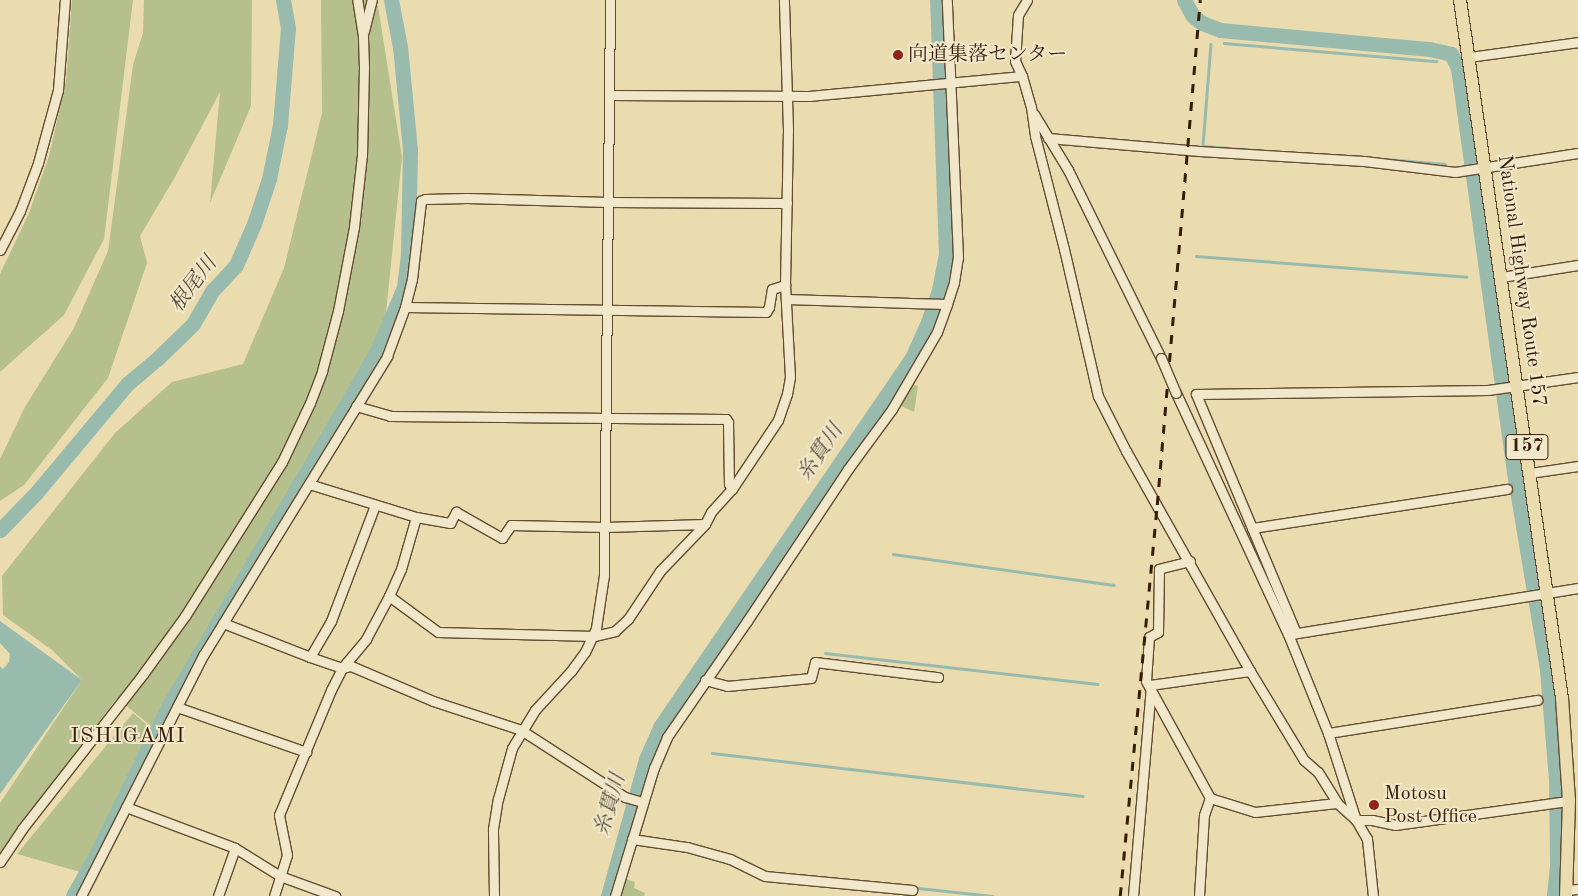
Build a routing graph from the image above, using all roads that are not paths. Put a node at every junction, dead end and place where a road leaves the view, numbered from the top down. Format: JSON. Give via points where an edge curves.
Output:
{"nodes":[{"id":1,"x":66,"y":0,"type":"edge"},
{"id":2,"x":357,"y":0,"type":"edge"},
{"id":3,"x":372,"y":0,"type":"edge"},
{"id":4,"x":610,"y":0,"type":"edge"},
{"id":5,"x":784,"y":0,"type":"edge"},
{"id":6,"x":947,"y":0,"type":"edge"},
{"id":7,"x":1027,"y":0,"type":"edge"},
{"id":8,"x":1460,"y":0,"type":"edge"},
{"id":9,"x":363,"y":36,"type":"junction"},
{"id":10,"x":1578,"y":42,"type":"edge"},
{"id":11,"x":1469,"y":57,"type":"junction"},
{"id":12,"x":1022,"y":76,"type":"junction"},
{"id":13,"x":948,"y":82,"type":"junction"},
{"id":14,"x":609,"y":95,"type":"junction"},
{"id":15,"x":787,"y":97,"type":"junction"},
{"id":16,"x":1031,"y":107,"type":"junction"},
{"id":17,"x":1048,"y":138,"type":"junction"},
{"id":18,"x":1578,"y":153,"type":"edge"},
{"id":19,"x":1481,"y":167,"type":"junction"},
{"id":20,"x":608,"y":202,"type":"junction"},
{"id":21,"x":787,"y":203,"type":"junction"},
{"id":22,"x":0,"y":250,"type":"edge"},
{"id":23,"x":1578,"y":265,"type":"edge"},
{"id":24,"x":1501,"y":277,"type":"junction"},
{"id":25,"x":785,"y":285,"type":"junction"},
{"id":26,"x":786,"y":299,"type":"junction"},
{"id":27,"x":939,"y":304,"type":"junction"},
{"id":28,"x":405,"y":307,"type":"junction"},
{"id":29,"x":607,"y":310,"type":"junction"},
{"id":30,"x":1578,"y":377,"type":"edge"},
{"id":31,"x":1518,"y":386,"type":"junction"},
{"id":32,"x":356,"y":406,"type":"junction"},
{"id":33,"x":606,"y":419,"type":"junction"},
{"id":34,"x":1578,"y":466,"type":"edge"},
{"id":35,"x":1530,"y":473,"type":"junction"},
{"id":36,"x":308,"y":484,"type":"junction"},
{"id":37,"x":732,"y":489,"type":"junction"},
{"id":38,"x":1507,"y":489,"type":"dead end"},
{"id":39,"x":375,"y":505,"type":"junction"},
{"id":40,"x":416,"y":517,"type":"junction"},
{"id":41,"x":705,"y":524,"type":"junction"},
{"id":42,"x":605,"y":527,"type":"junction"},
{"id":43,"x":1252,"y":528,"type":"junction"},
{"id":44,"x":1190,"y":561,"type":"junction"},
{"id":45,"x":1578,"y":588,"type":"edge"},
{"id":46,"x":1548,"y":593,"type":"junction"},
{"id":47,"x":388,"y":596,"type":"junction"},
{"id":48,"x":223,"y":623,"type":"junction"},
{"id":49,"x":1292,"y":633,"type":"junction"},
{"id":50,"x":594,"y":636,"type":"junction"},
{"id":51,"x":310,"y":657,"type":"junction"},
{"id":52,"x":342,"y":668,"type":"junction"},
{"id":53,"x":1250,"y":671,"type":"junction"},
{"id":54,"x":938,"y":677,"type":"dead end"},
{"id":55,"x":705,"y":680,"type":"junction"},
{"id":56,"x":1151,"y":686,"type":"junction"},
{"id":57,"x":1537,"y":700,"type":"dead end"},
{"id":58,"x":178,"y":707,"type":"junction"},
{"id":59,"x":520,"y":730,"type":"junction"},
{"id":60,"x":1328,"y":733,"type":"junction"},
{"id":61,"x":306,"y":752,"type":"junction"},
{"id":62,"x":1210,"y":798,"type":"junction"},
{"id":63,"x":636,"y":800,"type":"junction"},
{"id":64,"x":1569,"y":801,"type":"junction"},
{"id":65,"x":1337,"y":803,"type":"junction"},
{"id":66,"x":126,"y":808,"type":"junction"},
{"id":67,"x":1356,"y":820,"type":"junction"},
{"id":68,"x":632,"y":839,"type":"junction"},
{"id":69,"x":235,"y":848,"type":"junction"},
{"id":70,"x":0,"y":862,"type":"edge"},
{"id":71,"x":280,"y":876,"type":"junction"},
{"id":72,"x":912,"y":890,"type":"dead end"},
{"id":73,"x":1570,"y":892,"type":"edge"},
{"id":74,"x":81,"y":896,"type":"edge"},
{"id":75,"x":218,"y":896,"type":"edge"},
{"id":76,"x":274,"y":896,"type":"edge"},
{"id":77,"x":335,"y":896,"type":"edge"},
{"id":78,"x":494,"y":896,"type":"edge"},
{"id":79,"x":616,"y":896,"type":"edge"},
{"id":80,"x":1133,"y":896,"type":"edge"},
{"id":81,"x":1199,"y":896,"type":"edge"},
{"id":82,"x":1373,"y":896,"type":"edge"}],
"edges":[{"from":1,"to":22,"type":"street","via":[[58,90],[38,163],[20,211]]},
{"from":2,"to":9,"type":"street"},
{"from":3,"to":9,"type":"street"},
{"from":4,"to":14,"type":"street"},
{"from":5,"to":15,"type":"street"},
{"from":6,"to":13,"type":"street"},
{"from":7,"to":12,"type":"street","via":[[1018,15],[1014,61]]},
{"from":8,"to":11,"type":"highway","name":"National Highway Route 157","number":"157"},
{"from":9,"to":70,"type":"street","via":[[362,155],[348,267],[322,371],[296,436],[237,537],[185,616]]},
{"from":10,"to":11,"type":"street"},
{"from":11,"to":19,"type":"highway","name":"National Highway Route 157","number":"157"},
{"from":12,"to":13,"type":"street"},
{"from":12,"to":16,"type":"street"},
{"from":13,"to":15,"type":"street"},
{"from":13,"to":27,"type":"street","via":[[958,257],[954,282]]},
{"from":14,"to":15,"type":"street"},
{"from":14,"to":20,"type":"street"},
{"from":15,"to":21,"type":"street"},
{"from":16,"to":17,"type":"street"},
{"from":16,"to":44,"type":"street","via":[[1035,136],[1098,396]]},
{"from":17,"to":19,"type":"street","via":[[1461,171]]},
{"from":17,"to":49,"type":"street","bridge":true,"via":[[1080,194],[1161,358]]},
{"from":18,"to":19,"type":"street"},
{"from":19,"to":24,"type":"highway","name":"National Highway Route 157","number":"157"},
{"from":20,"to":21,"type":"street"},
{"from":20,"to":28,"type":"street","via":[[421,201],[412,280]]},
{"from":20,"to":29,"type":"street"},
{"from":21,"to":25,"type":"street"},
{"from":23,"to":24,"type":"street"},
{"from":24,"to":31,"type":"highway","name":"National Highway Route 157","number":"157"},
{"from":25,"to":26,"type":"street"},
{"from":25,"to":29,"type":"street","via":[[772,289],[766,312]]},
{"from":26,"to":27,"type":"street"},
{"from":26,"to":37,"type":"street","via":[[790,377],[787,394],[770,433]]},
{"from":27,"to":55,"type":"street","via":[[937,332],[892,409]]},
{"from":28,"to":29,"type":"street"},
{"from":28,"to":32,"type":"street","via":[[387,356]]},
{"from":29,"to":33,"type":"street"},
{"from":30,"to":31,"type":"street"},
{"from":31,"to":35,"type":"highway","name":"National Highway Route 157","number":"157"},
{"from":31,"to":43,"type":"street","via":[[1488,390],[1196,394]]},
{"from":32,"to":33,"type":"street","via":[[390,416]]},
{"from":32,"to":36,"type":"street"},
{"from":33,"to":37,"type":"street","via":[[726,419],[729,484]]},
{"from":33,"to":42,"type":"street"},
{"from":34,"to":35,"type":"street"},
{"from":35,"to":46,"type":"highway","name":"National Highway Route 157","number":"157"},
{"from":36,"to":39,"type":"street"},
{"from":36,"to":48,"type":"street"},
{"from":37,"to":41,"type":"street","via":[[711,512]]},
{"from":38,"to":43,"type":"street"},
{"from":39,"to":40,"type":"street"},
{"from":39,"to":51,"type":"street","via":[[331,621]]},
{"from":40,"to":42,"type":"street","via":[[450,523],[456,512],[502,538],[511,525]]},
{"from":40,"to":47,"type":"street","via":[[401,569]]},
{"from":41,"to":42,"type":"street"},
{"from":41,"to":50,"type":"street","via":[[660,571],[628,619],[615,631]]},
{"from":42,"to":50,"type":"street","via":[[604,575]]},
{"from":43,"to":49,"type":"street"},
{"from":44,"to":53,"type":"street"},
{"from":44,"to":56,"type":"street","via":[[1158,569],[1158,632],[1149,637],[1146,682]]},
{"from":45,"to":46,"type":"street"},
{"from":46,"to":49,"type":"street"},
{"from":46,"to":64,"type":"highway","name":"National Highway Route 157","number":"157","via":[[1562,698]]},
{"from":47,"to":50,"type":"street","via":[[438,632]]},
{"from":47,"to":52,"type":"street","via":[[366,638]]},
{"from":48,"to":51,"type":"street"},
{"from":48,"to":58,"type":"street"},
{"from":49,"to":60,"type":"street"},
{"from":50,"to":59,"type":"street","via":[[571,671]]},
{"from":51,"to":52,"type":"street"},
{"from":52,"to":59,"type":"street","via":[[350,666],[433,701]]},
{"from":52,"to":61,"type":"street"},
{"from":53,"to":56,"type":"street"},
{"from":53,"to":65,"type":"street","via":[[1304,760],[1318,772]]},
{"from":54,"to":55,"type":"street","via":[[815,662],[811,678],[727,686]]},
{"from":55,"to":63,"type":"street","via":[[667,736]]},
{"from":56,"to":62,"type":"street"},
{"from":56,"to":80,"type":"street"},
{"from":57,"to":60,"type":"street"},
{"from":58,"to":61,"type":"street"},
{"from":58,"to":66,"type":"street"},
{"from":59,"to":63,"type":"street"},
{"from":59,"to":78,"type":"street","via":[[506,766],[493,828]]},
{"from":60,"to":67,"type":"street"},
{"from":61,"to":71,"type":"street","via":[[279,815],[287,855]]},
{"from":62,"to":65,"type":"street","via":[[1255,812]]},
{"from":62,"to":81,"type":"street","via":[[1204,816]]},
{"from":63,"to":68,"type":"street"},
{"from":64,"to":67,"type":"street","via":[[1395,825]]},
{"from":64,"to":73,"type":"highway","name":"National Highway Route 157","number":"157"},
{"from":65,"to":67,"type":"street"},
{"from":66,"to":69,"type":"street"},
{"from":66,"to":74,"type":"street"},
{"from":67,"to":82,"type":"street","via":[[1366,839]]},
{"from":68,"to":72,"type":"street","via":[[730,859],[765,876]]},
{"from":68,"to":79,"type":"street"},
{"from":69,"to":71,"type":"street"},
{"from":69,"to":75,"type":"street"},
{"from":71,"to":76,"type":"street"},
{"from":71,"to":77,"type":"street"}]}
